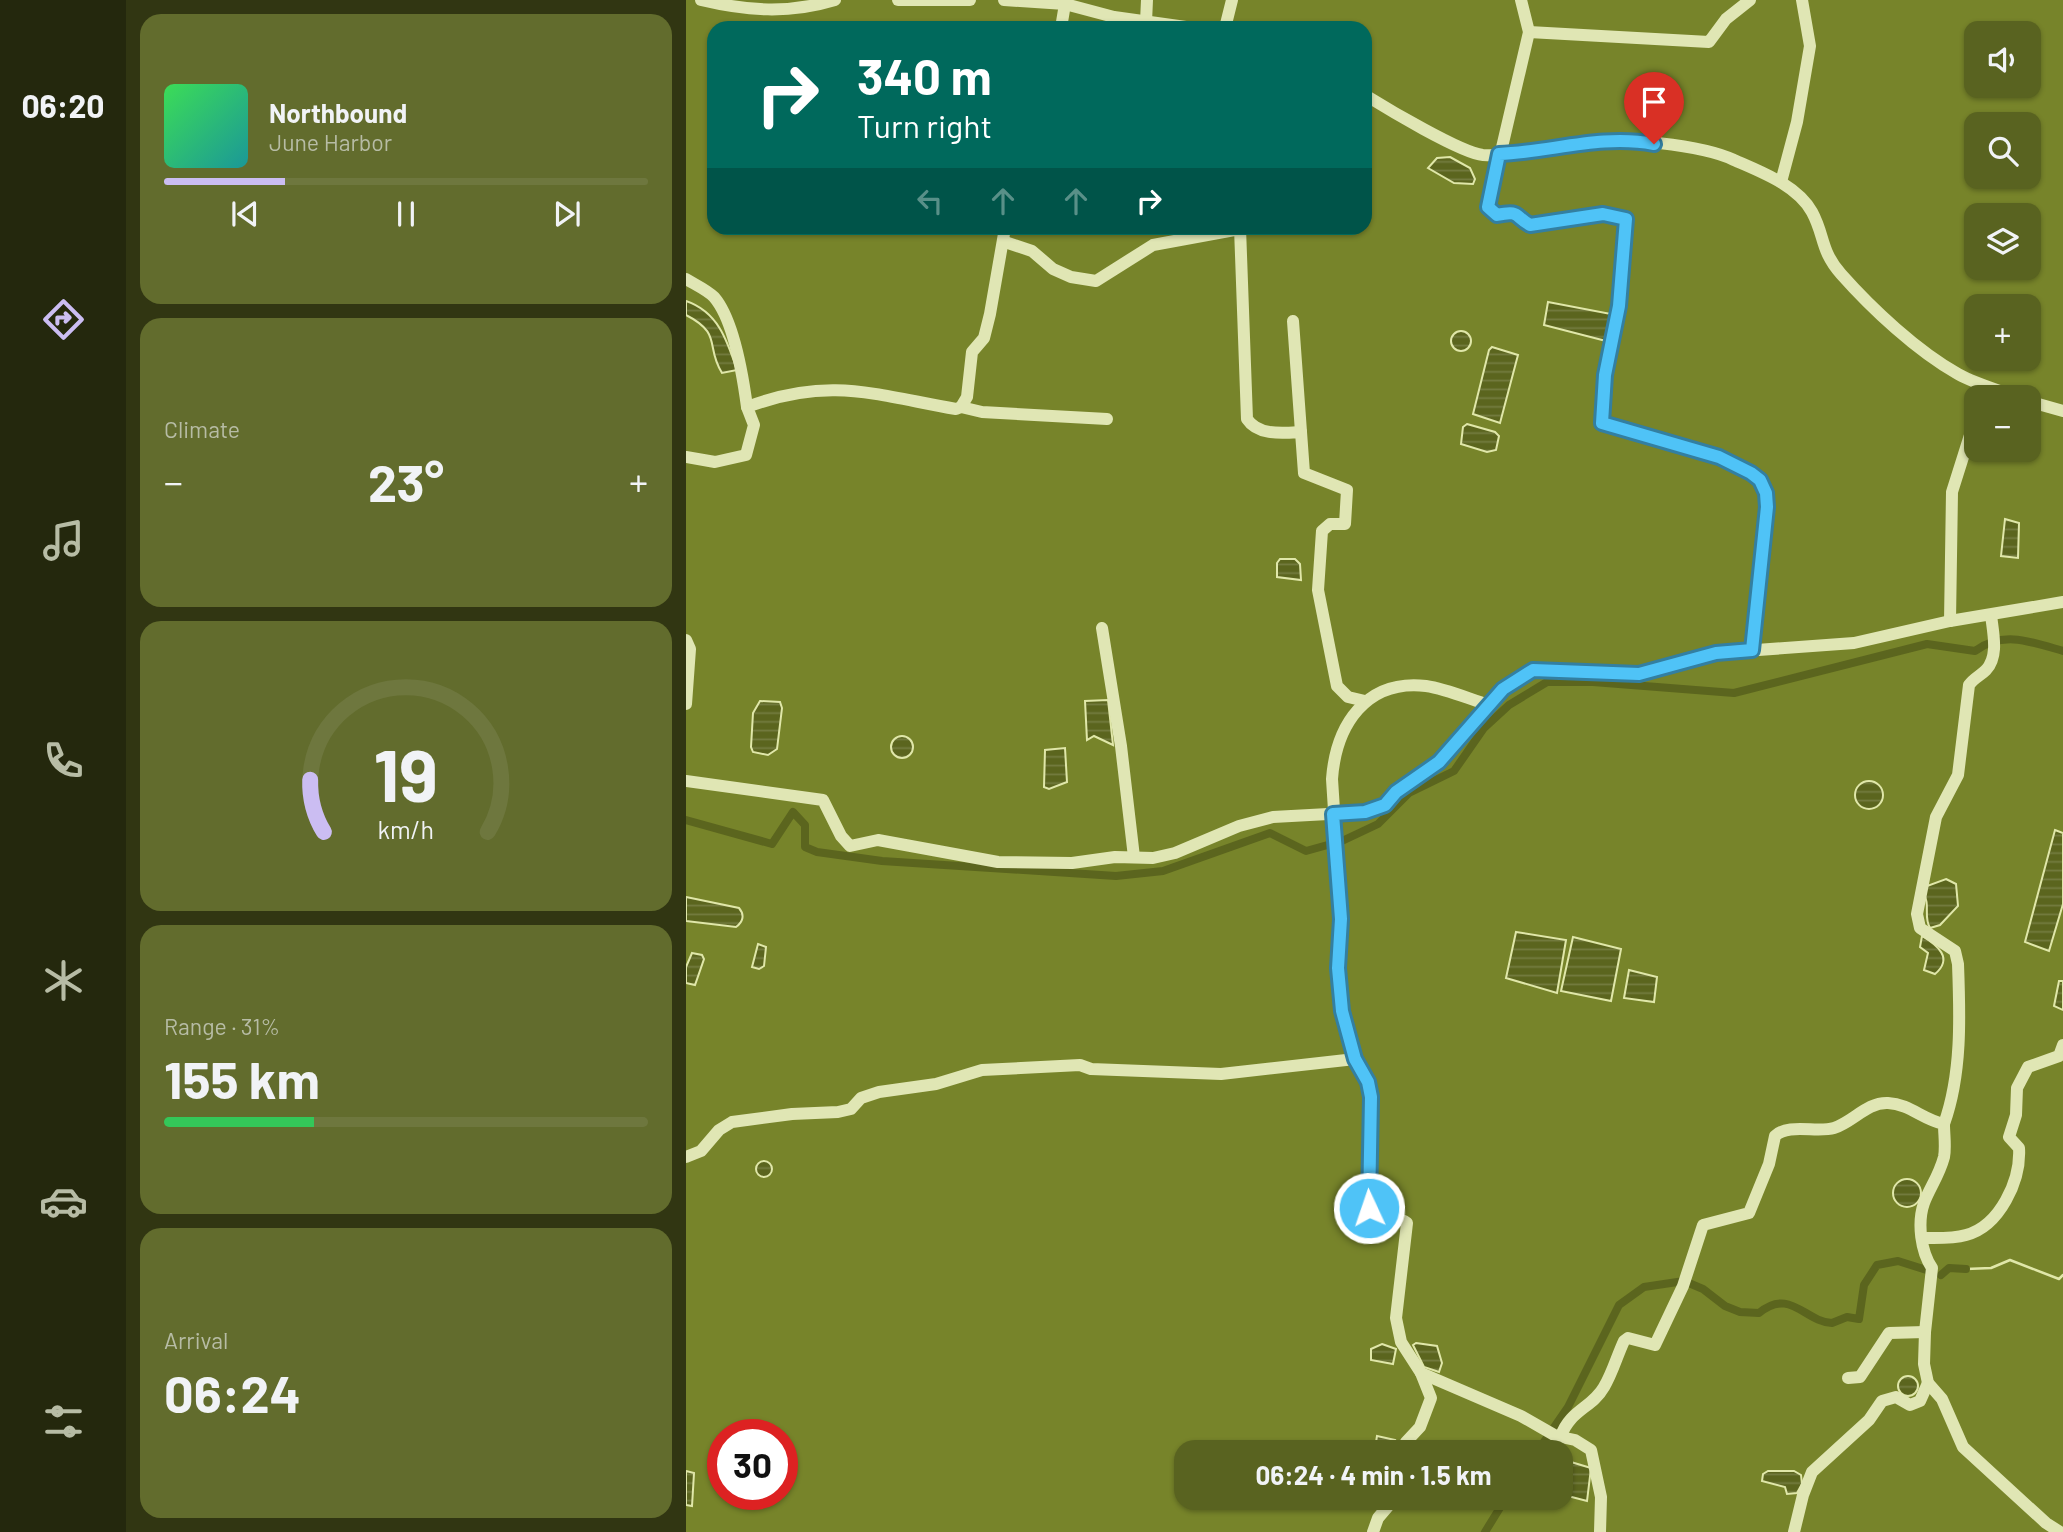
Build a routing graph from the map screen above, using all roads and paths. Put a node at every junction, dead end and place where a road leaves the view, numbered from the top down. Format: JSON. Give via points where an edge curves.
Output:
{"nodes":[{"id":1,"x":701,"y":0,"type":"edge"},
{"id":2,"x":835,"y":0,"type":"edge"},
{"id":3,"x":905,"y":0,"type":"edge"},
{"id":4,"x":970,"y":0,"type":"edge"},
{"id":5,"x":1004,"y":0,"type":"edge"},
{"id":6,"x":1147,"y":0,"type":"edge"},
{"id":7,"x":1232,"y":0,"type":"edge"},
{"id":8,"x":1521,"y":0,"type":"edge"},
{"id":9,"x":1750,"y":0,"type":"edge"},
{"id":10,"x":1802,"y":0,"type":"edge"},
{"id":11,"x":1065,"y":4,"type":"junction"},
{"id":12,"x":1062,"y":21,"type":"edge"},
{"id":13,"x":1142,"y":21,"type":"edge"},
{"id":14,"x":1146,"y":21,"type":"edge"},
{"id":15,"x":1227,"y":21,"type":"edge"},
{"id":16,"x":1529,"y":32,"type":"junction"},
{"id":17,"x":1372,"y":99,"type":"edge"},
{"id":18,"x":1499,"y":154,"type":"junction"},
{"id":19,"x":1781,"y":182,"type":"junction"},
{"id":20,"x":1006,"y":235,"type":"edge"},
{"id":21,"x":1204,"y":235,"type":"edge"},
{"id":22,"x":1240,"y":235,"type":"edge"},
{"id":23,"x":1005,"y":243,"type":"junction"},
{"id":24,"x":686,"y":279,"type":"edge"},
{"id":25,"x":1293,"y":321,"type":"dead end"},
{"id":26,"x":1974,"y":385,"type":"edge"},
{"id":27,"x":2041,"y":405,"type":"edge"},
{"id":28,"x":747,"y":407,"type":"junction"},
{"id":29,"x":961,"y":407,"type":"junction"},
{"id":30,"x":2063,"y":411,"type":"edge"},
{"id":31,"x":1107,"y":419,"type":"dead end"},
{"id":32,"x":1301,"y":432,"type":"junction"},
{"id":33,"x":1964,"y":454,"type":"edge"},
{"id":34,"x":686,"y":457,"type":"edge"},
{"id":35,"x":2063,"y":602,"type":"edge"},
{"id":36,"x":1991,"y":615,"type":"junction"},
{"id":37,"x":1950,"y":621,"type":"junction"},
{"id":38,"x":1101,"y":628,"type":"dead end"},
{"id":39,"x":686,"y":640,"type":"edge"},
{"id":40,"x":1752,"y":650,"type":"junction"},
{"id":41,"x":1365,"y":701,"type":"junction"},
{"id":42,"x":686,"y":704,"type":"edge"},
{"id":43,"x":1489,"y":705,"type":"junction"},
{"id":44,"x":686,"y":781,"type":"edge"},
{"id":45,"x":1333,"y":814,"type":"junction"},
{"id":46,"x":1134,"y":857,"type":"junction"},
{"id":47,"x":2063,"y":1045,"type":"edge"},
{"id":48,"x":1355,"y":1059,"type":"junction"},
{"id":49,"x":1944,"y":1124,"type":"junction"},
{"id":50,"x":686,"y":1157,"type":"edge"},
{"id":51,"x":1922,"y":1238,"type":"junction"},
{"id":52,"x":1925,"y":1332,"type":"junction"},
{"id":53,"x":1422,"y":1373,"type":"junction"},
{"id":54,"x":1848,"y":1378,"type":"dead end"},
{"id":55,"x":1928,"y":1383,"type":"junction"},
{"id":56,"x":1561,"y":1436,"type":"junction"},
{"id":57,"x":1408,"y":1440,"type":"edge"},
{"id":58,"x":1385,"y":1510,"type":"edge"},
{"id":59,"x":1373,"y":1532,"type":"edge"},
{"id":60,"x":1600,"y":1532,"type":"edge"},
{"id":61,"x":1794,"y":1532,"type":"edge"},
{"id":62,"x":2060,"y":1532,"type":"edge"}],
"edges":[{"from":1,"to":2,"type":"street","via":[[771,11]]},
{"from":3,"to":4,"type":"street"},
{"from":5,"to":11,"type":"street"},
{"from":6,"to":14,"type":"street"},
{"from":7,"to":15,"type":"street"},
{"from":8,"to":16,"type":"street"},
{"from":9,"to":16,"type":"street","via":[[1726,19],[1709,42]]},
{"from":10,"to":19,"type":"street","via":[[1810,46]]},
{"from":11,"to":12,"type":"street"},
{"from":11,"to":13,"type":"street"},
{"from":16,"to":18,"type":"street"},
{"from":17,"to":18,"type":"street","via":[[1481,155]]},
{"from":18,"to":19,"type":"street","via":[[1605,140],[1638,141],[1717,152]]},
{"from":18,"to":40,"type":"street","via":[[1488,207],[1491,212],[1512,212],[1530,225],[1603,214],[1626,219],[1602,423],[1719,457],[1760,480],[1767,507]]},
{"from":19,"to":26,"type":"street","via":[[1812,212],[1824,250],[1842,275],[1900,333]]},
{"from":20,"to":23,"type":"street"},
{"from":21,"to":23,"type":"street","via":[[1153,245],[1096,281],[1071,277],[1032,251]]},
{"from":22,"to":32,"type":"street","via":[[1247,419],[1262,430]]},
{"from":23,"to":29,"type":"street","via":[[984,338],[972,352],[967,397]]},
{"from":24,"to":28,"type":"street","via":[[714,297],[742,373]]},
{"from":25,"to":32,"type":"street"},
{"from":27,"to":30,"type":"street"},
{"from":28,"to":29,"type":"street","via":[[818,388]]},
{"from":28,"to":34,"type":"street","via":[[754,425],[746,455],[715,462]]},
{"from":29,"to":31,"type":"street"},
{"from":32,"to":41,"type":"street","via":[[1304,473],[1347,490],[1345,524],[1330,524],[1322,531],[1318,590],[1337,686],[1348,697]]},
{"from":33,"to":37,"type":"street","via":[[1952,492]]},
{"from":35,"to":36,"type":"street"},
{"from":36,"to":37,"type":"street"},
{"from":36,"to":49,"type":"street","via":[[1992,660],[1969,685],[1958,775],[1936,817],[1917,914],[1920,929],[1955,951],[1958,964],[1957,1048],[1952,1101]]},
{"from":37,"to":40,"type":"street","via":[[1854,643]]},
{"from":38,"to":46,"type":"street"},
{"from":39,"to":42,"type":"street","via":[[690,649]]},
{"from":40,"to":43,"type":"street","via":[[1716,653],[1639,674],[1533,670],[1503,689]]},
{"from":41,"to":43,"type":"street","via":[[1391,690],[1426,686]]},
{"from":41,"to":45,"type":"street","via":[[1338,741]]},
{"from":43,"to":45,"type":"street","via":[[1439,762],[1385,805]]},
{"from":44,"to":46,"type":"street","via":[[824,800],[850,846],[878,840],[998,862],[1072,863]]},
{"from":45,"to":46,"type":"street","via":[[1273,817],[1175,853]]},
{"from":45,"to":48,"type":"street","via":[[1339,856],[1339,989]]},
{"from":47,"to":51,"type":"street","via":[[2059,1056],[2028,1067],[2017,1088],[2009,1137],[2020,1148],[2020,1165],[1996,1214],[1966,1235]]},
{"from":48,"to":50,"type":"street","via":[[1221,1074],[1080,1065],[982,1070],[936,1084],[879,1092],[838,1112],[732,1122],[701,1151]]},
{"from":48,"to":53,"type":"street","via":[[1371,1097],[1369,1208],[1407,1223],[1396,1318],[1401,1342]]},
{"from":49,"to":51,"type":"street","via":[[1945,1154],[1924,1204]]},
{"from":49,"to":56,"type":"street","via":[[1932,1122],[1911,1107],[1880,1103],[1834,1128],[1779,1132],[1749,1213],[1703,1225],[1683,1286],[1655,1345],[1628,1338],[1623,1341],[1603,1390],[1565,1424]]},
{"from":51,"to":52,"type":"street","via":[[1932,1268]]},
{"from":52,"to":54,"type":"street","via":[[1889,1333],[1860,1377]]},
{"from":52,"to":55,"type":"street"},
{"from":53,"to":56,"type":"street"},
{"from":53,"to":57,"type":"street","via":[[1431,1398],[1420,1427]]},
{"from":55,"to":61,"type":"street","via":[[1920,1401],[1910,1405],[1896,1397],[1881,1401],[1869,1420],[1812,1472]]},
{"from":55,"to":62,"type":"street","via":[[1942,1399],[1964,1447]]},
{"from":56,"to":60,"type":"street","via":[[1591,1450],[1601,1497]]},
{"from":58,"to":59,"type":"street"}]}
